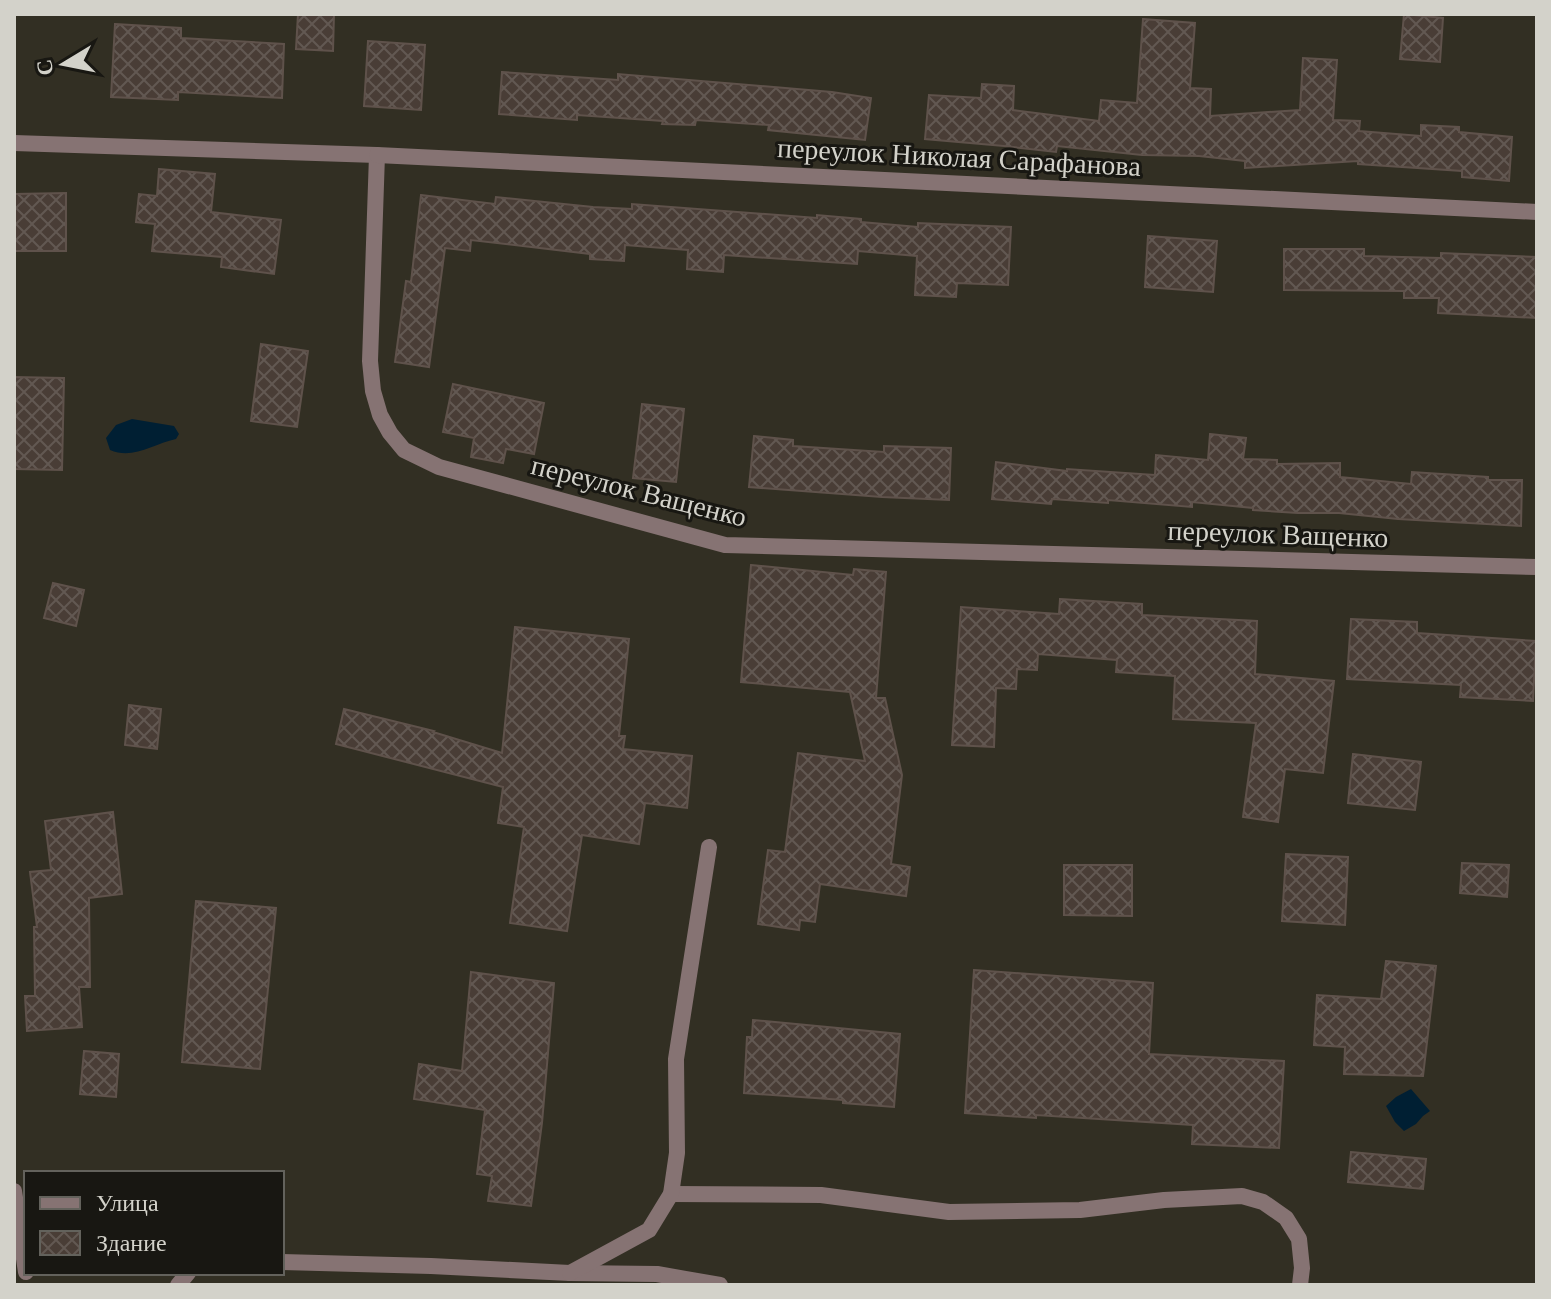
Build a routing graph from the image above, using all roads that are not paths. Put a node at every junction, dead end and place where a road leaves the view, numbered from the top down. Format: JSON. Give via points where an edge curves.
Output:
{"nodes":[{"id":1,"x":14,"y":143,"type":"edge"},
{"id":2,"x":377,"y":155,"type":"junction"},
{"id":3,"x":1537,"y":212,"type":"edge"},
{"id":4,"x":1537,"y":567,"type":"edge"},
{"id":5,"x":709,"y":847,"type":"dead end"},
{"id":6,"x":14,"y":1191,"type":"edge"},
{"id":7,"x":671,"y":1194,"type":"junction"},
{"id":8,"x":24,"y":1259,"type":"edge"},
{"id":9,"x":284,"y":1262,"type":"edge"},
{"id":10,"x":570,"y":1273,"type":"junction"},
{"id":11,"x":720,"y":1285,"type":"edge"},
{"id":12,"x":1300,"y":1285,"type":"edge"}],
"edges":[{"from":1,"to":2,"type":"street"},
{"from":2,"to":3,"type":"street","name":"переулок Николая Сарафанова"},
{"from":2,"to":4,"type":"street","name":"переулок Ващенко","via":[[373,391],[380,415],[404,450],[439,467],[725,545]]},
{"from":5,"to":7,"type":"street","via":[[676,1059],[677,1153]]},
{"from":6,"to":8,"type":"street"},
{"from":7,"to":10,"type":"street","via":[[649,1230]]},
{"from":7,"to":12,"type":"street","via":[[821,1195],[949,1212],[1080,1210],[1242,1196],[1263,1202],[1286,1218],[1299,1239]]},
{"from":9,"to":10,"type":"street"},
{"from":10,"to":11,"type":"street","via":[[657,1274]]}]}
